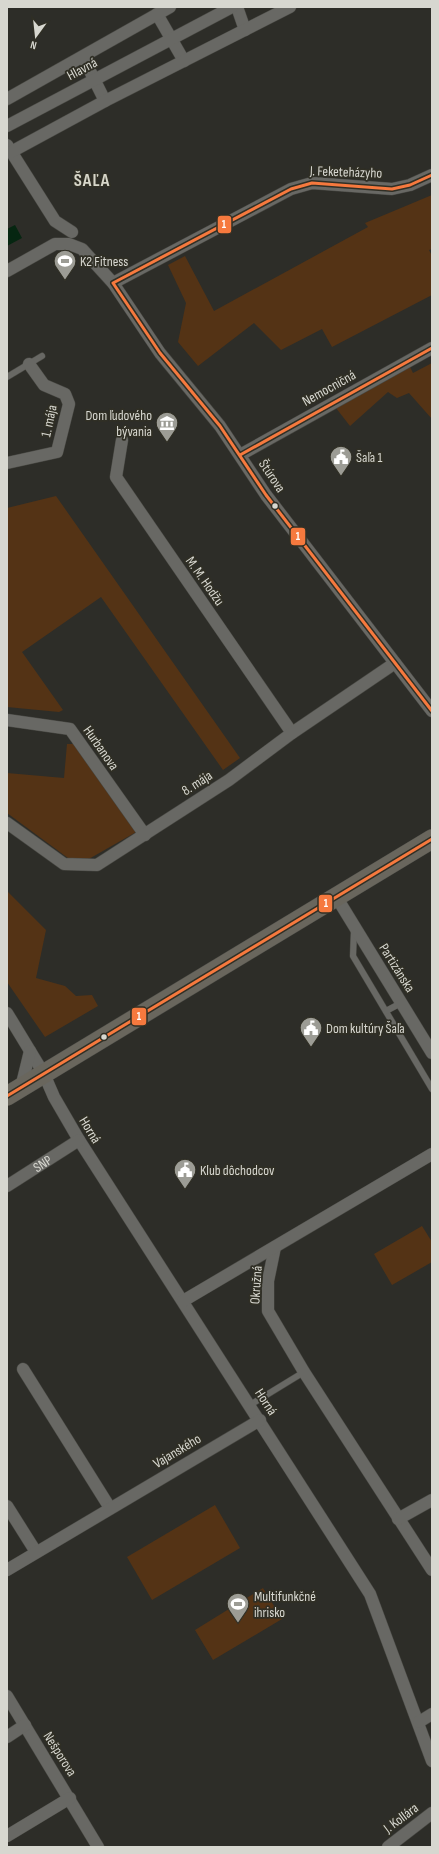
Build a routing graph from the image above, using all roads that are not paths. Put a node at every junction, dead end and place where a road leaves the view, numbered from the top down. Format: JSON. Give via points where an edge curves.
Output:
{"nodes":[{"id":1,"x":170,"y":7,"type":"edge"},
{"id":2,"x":232,"y":7,"type":"edge"},
{"id":3,"x":237,"y":7,"type":"edge"},
{"id":4,"x":290,"y":7,"type":"edge"},
{"id":5,"x":157,"y":14,"type":"junction"},
{"id":6,"x":245,"y":30,"type":"junction"},
{"id":7,"x":171,"y":39,"type":"junction"},
{"id":8,"x":83,"y":57,"type":"junction"},
{"id":9,"x":184,"y":61,"type":"junction"},
{"id":10,"x":94,"y":79,"type":"junction"},
{"id":11,"x":7,"y":99,"type":"edge"},
{"id":12,"x":104,"y":101,"type":"junction"},
{"id":13,"x":7,"y":126,"type":"edge"},
{"id":14,"x":9,"y":148,"type":"edge"},
{"id":15,"x":432,"y":175,"type":"edge"},
{"id":16,"x":71,"y":238,"type":"junction"},
{"id":17,"x":7,"y":271,"type":"edge"},
{"id":18,"x":113,"y":283,"type":"junction"},
{"id":19,"x":432,"y":348,"type":"edge"},
{"id":20,"x":42,"y":356,"type":"dead end"},
{"id":21,"x":29,"y":364,"type":"junction"},
{"id":22,"x":7,"y":377,"type":"edge"},
{"id":23,"x":122,"y":440,"type":"dead end"},
{"id":24,"x":240,"y":456,"type":"junction"},
{"id":25,"x":7,"y":463,"type":"edge"},
{"id":26,"x":394,"y":663,"type":"junction"},
{"id":27,"x":432,"y":711,"type":"edge"},
{"id":28,"x":7,"y":720,"type":"edge"},
{"id":29,"x":292,"y":733,"type":"junction"},
{"id":30,"x":7,"y":823,"type":"edge"},
{"id":31,"x":145,"y":835,"type":"junction"},
{"id":32,"x":432,"y":839,"type":"edge"},
{"id":33,"x":337,"y":898,"type":"junction"},
{"id":34,"x":354,"y":926,"type":"junction"},
{"id":35,"x":401,"y":1003,"type":"junction"},
{"id":36,"x":386,"y":1011,"type":"junction"},
{"id":37,"x":7,"y":1013,"type":"edge"},
{"id":38,"x":30,"y":1052,"type":"junction"},
{"id":39,"x":432,"y":1053,"type":"edge"},
{"id":40,"x":44,"y":1074,"type":"junction"},
{"id":41,"x":432,"y":1088,"type":"edge"},
{"id":42,"x":14,"y":1092,"type":"edge"},
{"id":43,"x":78,"y":1140,"type":"junction"},
{"id":44,"x":432,"y":1154,"type":"edge"},
{"id":45,"x":7,"y":1186,"type":"edge"},
{"id":46,"x":276,"y":1247,"type":"junction"},
{"id":47,"x":183,"y":1301,"type":"junction"},
{"id":48,"x":23,"y":1369,"type":"dead end"},
{"id":49,"x":304,"y":1372,"type":"junction"},
{"id":50,"x":250,"y":1405,"type":"junction"},
{"id":51,"x":260,"y":1420,"type":"junction"},
{"id":52,"x":432,"y":1500,"type":"edge"},
{"id":53,"x":7,"y":1506,"type":"edge"},
{"id":54,"x":110,"y":1508,"type":"junction"},
{"id":55,"x":398,"y":1519,"type":"junction"},
{"id":56,"x":36,"y":1552,"type":"junction"},
{"id":57,"x":7,"y":1570,"type":"edge"},
{"id":58,"x":432,"y":1570,"type":"edge"},
{"id":59,"x":7,"y":1696,"type":"edge"},
{"id":60,"x":432,"y":1714,"type":"edge"},
{"id":61,"x":419,"y":1722,"type":"junction"},
{"id":62,"x":25,"y":1725,"type":"junction"},
{"id":63,"x":7,"y":1737,"type":"edge"},
{"id":64,"x":432,"y":1761,"type":"edge"},
{"id":65,"x":70,"y":1798,"type":"junction"},
{"id":66,"x":432,"y":1813,"type":"edge"},
{"id":67,"x":7,"y":1836,"type":"edge"},
{"id":68,"x":98,"y":1847,"type":"edge"},
{"id":69,"x":388,"y":1847,"type":"edge"}],
"edges":[{"from":1,"to":5,"type":"street"},
{"from":2,"to":7,"type":"street","name":"Hlavná"},
{"from":3,"to":6,"type":"street"},
{"from":4,"to":6,"type":"street"},
{"from":5,"to":7,"type":"street"},
{"from":5,"to":8,"type":"street"},
{"from":6,"to":9,"type":"street"},
{"from":7,"to":9,"type":"street"},
{"from":7,"to":10,"type":"street","name":"Hlavná"},
{"from":8,"to":10,"type":"street"},
{"from":8,"to":11,"type":"street"},
{"from":9,"to":12,"type":"street"},
{"from":10,"to":12,"type":"street"},
{"from":10,"to":13,"type":"street","name":"Hlavná"},
{"from":12,"to":14,"type":"street"},
{"from":14,"to":16,"type":"street","name":"Štúrova","via":[[55,221]]},
{"from":15,"to":18,"type":"street","name":"J. Feketeházyho","via":[[410,185],[392,189],[312,183],[291,189]]},
{"from":16,"to":17,"type":"street"},
{"from":16,"to":18,"type":"street","name":"Štúrova"},
{"from":18,"to":24,"type":"street","name":"Štúrova","via":[[160,353],[220,426]]},
{"from":19,"to":24,"type":"street","name":"Nemocničná"},
{"from":20,"to":21,"type":"lane"},
{"from":21,"to":22,"type":"lane"},
{"from":21,"to":25,"type":"street","name":"1. mája","via":[[44,385],[65,394],[69,404],[57,452]]},
{"from":23,"to":29,"type":"street","name":"M. M. Hodžu","via":[[116,477]]},
{"from":24,"to":26,"type":"street","name":"Štúrova","via":[[266,495]]},
{"from":26,"to":27,"type":"street","name":"Štúrova"},
{"from":26,"to":29,"type":"street","name":"8. mája"},
{"from":28,"to":31,"type":"street","name":"Hurbanova","via":[[70,729]]},
{"from":29,"to":31,"type":"street","name":"8. mája","via":[[229,780]]},
{"from":30,"to":31,"type":"street","name":"8. mája","via":[[64,864],[97,865]]},
{"from":32,"to":33,"type":"main road"},
{"from":33,"to":34,"type":"street","name":"Partizánska"},
{"from":33,"to":40,"type":"main road"},
{"from":34,"to":35,"type":"street","name":"Partizánska"},
{"from":34,"to":36,"type":"lane","via":[[353,956]]},
{"from":35,"to":36,"type":"lane"},
{"from":35,"to":39,"type":"street","name":"Partizánska"},
{"from":36,"to":41,"type":"lane"},
{"from":37,"to":38,"type":"street","name":"Horná"},
{"from":38,"to":40,"type":"street","name":"Horná"},
{"from":38,"to":42,"type":"street"},
{"from":40,"to":42,"type":"main road"},
{"from":40,"to":43,"type":"street","name":"Horná"},
{"from":43,"to":45,"type":"street","name":"SNP"},
{"from":43,"to":47,"type":"street","name":"Horná"},
{"from":44,"to":46,"type":"street"},
{"from":46,"to":47,"type":"street"},
{"from":46,"to":49,"type":"street","name":"Okružná","via":[[268,1281],[268,1311]]},
{"from":47,"to":50,"type":"street","name":"Horná"},
{"from":48,"to":54,"type":"street"},
{"from":49,"to":50,"type":"lane"},
{"from":49,"to":55,"type":"street","name":"Okružná"},
{"from":50,"to":51,"type":"street","name":"Horná"},
{"from":51,"to":54,"type":"street","name":"Vajanského"},
{"from":51,"to":61,"type":"street","name":"Horná","via":[[370,1594]]},
{"from":52,"to":55,"type":"street"},
{"from":53,"to":56,"type":"street"},
{"from":54,"to":56,"type":"street","name":"Vajanského"},
{"from":55,"to":58,"type":"street","name":"Okružná"},
{"from":56,"to":57,"type":"street","name":"Vajanského"},
{"from":59,"to":62,"type":"street","name":"Nešporova"},
{"from":60,"to":61,"type":"street"},
{"from":61,"to":64,"type":"street","name":"Horná"},
{"from":62,"to":63,"type":"street","name":"Nešporova"},
{"from":62,"to":65,"type":"street","name":"Nešporova"},
{"from":65,"to":67,"type":"street","name":"Nešporova"},
{"from":65,"to":68,"type":"street","name":"Nešporova"},
{"from":66,"to":69,"type":"street","name":"J. Kollára"}]}
